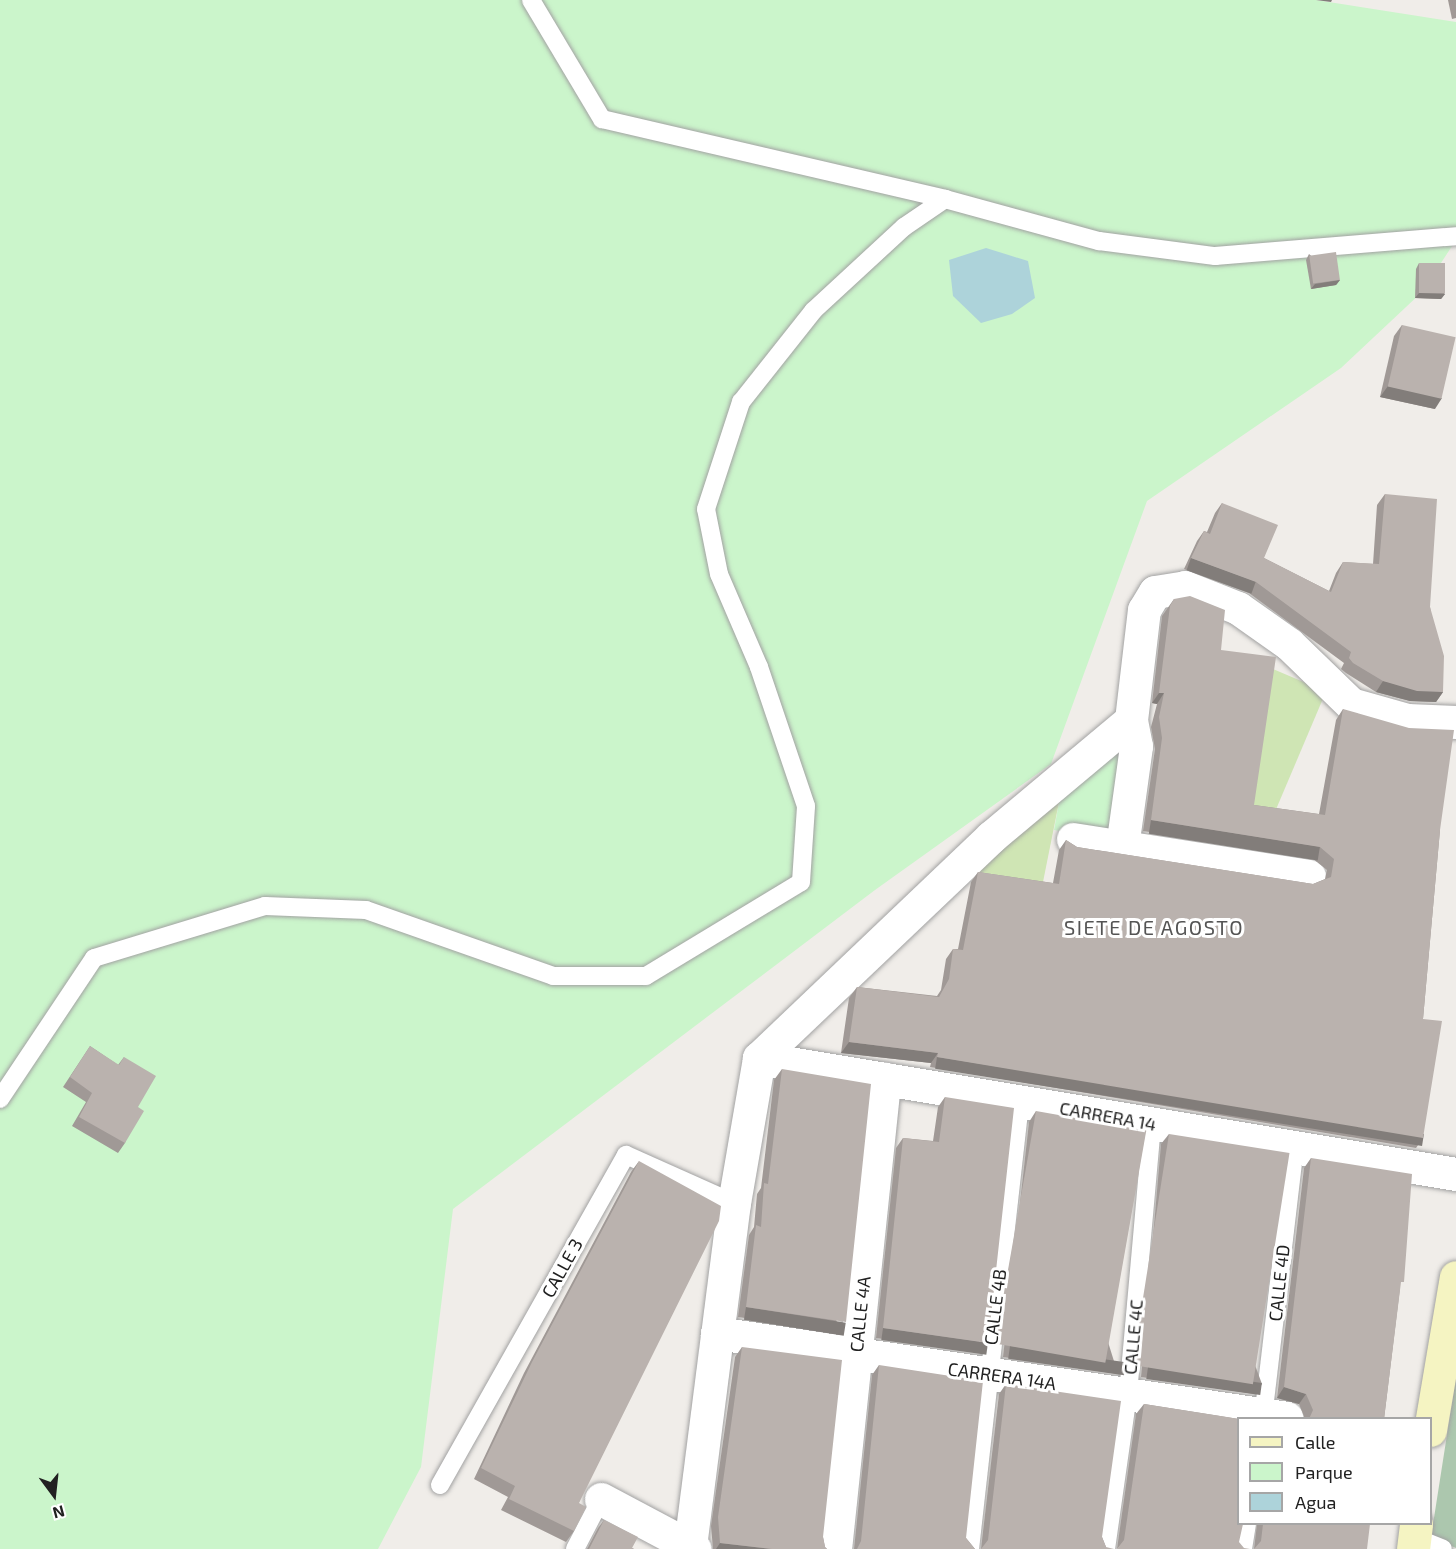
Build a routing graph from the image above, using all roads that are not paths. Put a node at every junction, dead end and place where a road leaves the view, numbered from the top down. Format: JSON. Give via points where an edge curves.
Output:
{"nodes":[{"id":1,"x":531,"y":0,"type":"edge"},
{"id":2,"x":945,"y":199,"type":"junction"},
{"id":3,"x":1456,"y":236,"type":"edge"},
{"id":4,"x":1131,"y":720,"type":"junction"},
{"id":5,"x":1456,"y":722,"type":"edge"},
{"id":6,"x":1072,"y":839,"type":"dead end"},
{"id":7,"x":1122,"y":847,"type":"junction"},
{"id":8,"x":1309,"y":876,"type":"dead end"},
{"id":9,"x":759,"y":1058,"type":"junction"},
{"id":10,"x":884,"y":1079,"type":"junction"},
{"id":11,"x":0,"y":1099,"type":"edge"},
{"id":12,"x":1020,"y":1101,"type":"junction"},
{"id":13,"x":1152,"y":1123,"type":"junction"},
{"id":14,"x":1294,"y":1147,"type":"junction"},
{"id":15,"x":1456,"y":1174,"type":"edge"},
{"id":16,"x":734,"y":1203,"type":"junction"},
{"id":17,"x":1456,"y":1277,"type":"edge"},
{"id":18,"x":717,"y":1333,"type":"junction"},
{"id":19,"x":856,"y":1354,"type":"junction"},
{"id":20,"x":987,"y":1374,"type":"junction"},
{"id":21,"x":1128,"y":1394,"type":"junction"},
{"id":22,"x":1271,"y":1417,"type":"edge"},
{"id":23,"x":1432,"y":1424,"type":"edge"},
{"id":24,"x":440,"y":1485,"type":"dead end"},
{"id":25,"x":601,"y":1498,"type":"joint"},
{"id":26,"x":1247,"y":1525,"type":"edge"},
{"id":27,"x":692,"y":1548,"type":"edge"},
{"id":28,"x":575,"y":1549,"type":"edge"},
{"id":29,"x":835,"y":1549,"type":"edge"},
{"id":30,"x":970,"y":1549,"type":"edge"},
{"id":31,"x":1106,"y":1549,"type":"edge"},
{"id":32,"x":1242,"y":1549,"type":"edge"}],
"edges":[{"from":1,"to":2,"type":"lane","via":[[602,119]]},
{"from":2,"to":3,"type":"lane","via":[[1099,242],[1215,256]]},
{"from":2,"to":11,"type":"lane","via":[[904,227],[813,311],[741,402],[706,509],[719,574],[759,667],[806,806],[801,882],[646,976],[553,976],[366,910],[265,906],[94,958]]},
{"from":4,"to":5,"type":"street","via":[[1144,610],[1155,592],[1185,587],[1238,608],[1289,644],[1351,704],[1407,720]]},
{"from":4,"to":7,"type":"street","via":[[1136,746]]},
{"from":4,"to":9,"type":"street","via":[[991,837]]},
{"from":6,"to":7,"type":"street"},
{"from":7,"to":8,"type":"street"},
{"from":9,"to":10,"type":"street","name":"CARRERA 14"},
{"from":9,"to":16,"type":"street"},
{"from":10,"to":12,"type":"street","name":"CARRERA 14"},
{"from":10,"to":19,"type":"street","name":"CALLE 4A"},
{"from":12,"to":13,"type":"street","name":"CARRERA 14"},
{"from":12,"to":20,"type":"lane","name":"CALLE 4B"},
{"from":13,"to":14,"type":"street","name":"CARRERA 14"},
{"from":13,"to":21,"type":"lane","name":"CALLE 4C"},
{"from":14,"to":15,"type":"street","name":"CARRERA 14"},
{"from":14,"to":22,"type":"lane","name":"CALLE 4D"},
{"from":16,"to":18,"type":"street"},
{"from":16,"to":24,"type":"lane","name":"CALLE 3","via":[[626,1155]]},
{"from":17,"to":23,"type":"street"},
{"from":18,"to":19,"type":"street","name":"CARRERA 14A"},
{"from":18,"to":27,"type":"street"},
{"from":19,"to":20,"type":"street","name":"CARRERA 14A"},
{"from":19,"to":29,"type":"street","name":"CALLE 4A"},
{"from":20,"to":21,"type":"street","name":"CARRERA 14A"},
{"from":20,"to":30,"type":"lane","name":"CALLE 4B"},
{"from":21,"to":22,"type":"street","name":"CARRERA 14A"},
{"from":21,"to":31,"type":"lane","name":"CALLE 4C"},
{"from":25,"to":27,"type":"street"},
{"from":25,"to":28,"type":"lane"},
{"from":26,"to":32,"type":"lane"}]}
